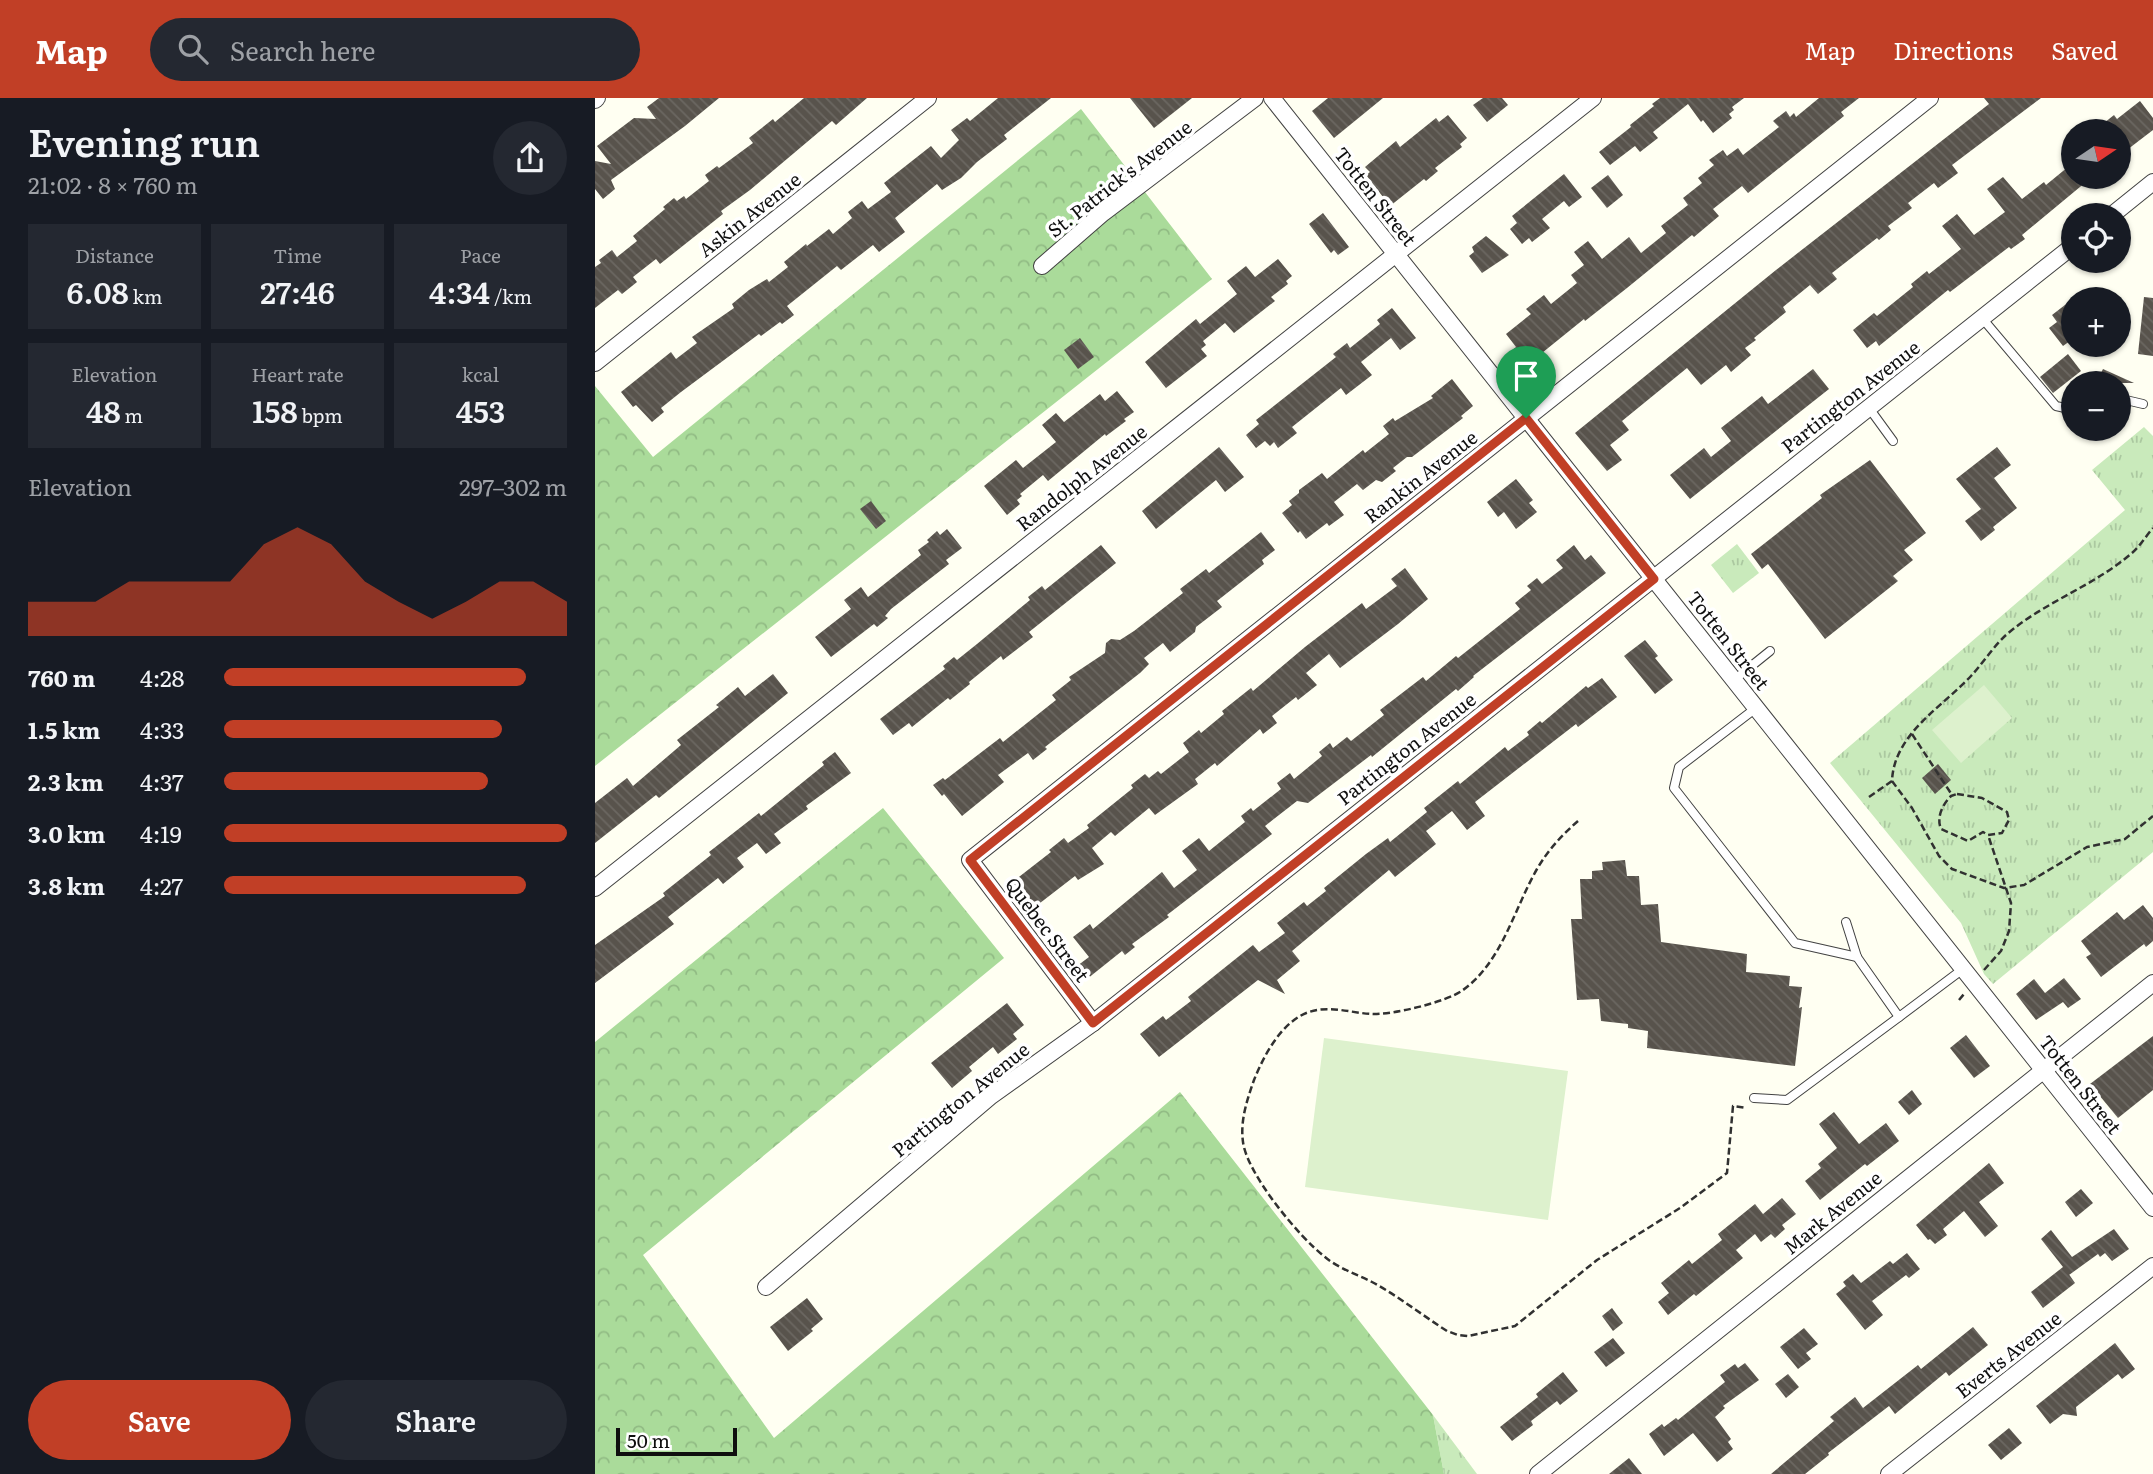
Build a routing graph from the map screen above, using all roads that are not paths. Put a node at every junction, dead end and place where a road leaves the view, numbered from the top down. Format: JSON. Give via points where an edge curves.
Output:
{"nodes":[{"id":1,"x":928,"y":98,"type":"edge"},
{"id":2,"x":1255,"y":98,"type":"edge"},
{"id":3,"x":1272,"y":98,"type":"edge"},
{"id":4,"x":1593,"y":98,"type":"edge"},
{"id":5,"x":1930,"y":98,"type":"edge"},
{"id":6,"x":2153,"y":183,"type":"edge"},
{"id":7,"x":2127,"y":203,"type":"edge"},
{"id":8,"x":1396,"y":254,"type":"junction"},
{"id":9,"x":2061,"y":255,"type":"edge"},
{"id":10,"x":1042,"y":266,"type":"dead end"},
{"id":11,"x":1982,"y":318,"type":"junction"},
{"id":12,"x":595,"y":363,"type":"edge"},
{"id":13,"x":2131,"y":401,"type":"edge"},
{"id":14,"x":2143,"y":404,"type":"dead end"},
{"id":15,"x":2061,"y":407,"type":"edge"},
{"id":16,"x":1869,"y":408,"type":"junction"},
{"id":17,"x":1526,"y":418,"type":"junction"},
{"id":18,"x":1893,"y":440,"type":"dead end"},
{"id":19,"x":1654,"y":579,"type":"junction"},
{"id":20,"x":1770,"y":651,"type":"dead end"},
{"id":21,"x":1734,"y":680,"type":"junction"},
{"id":22,"x":1756,"y":708,"type":"junction"},
{"id":23,"x":970,"y":860,"type":"joint"},
{"id":24,"x":595,"y":888,"type":"edge"},
{"id":25,"x":1846,"y":922,"type":"dead end"},
{"id":26,"x":1857,"y":957,"type":"junction"},
{"id":27,"x":1963,"y":969,"type":"junction"},
{"id":28,"x":2153,"y":983,"type":"edge"},
{"id":29,"x":1899,"y":1017,"type":"junction"},
{"id":30,"x":1093,"y":1023,"type":"junction"},
{"id":31,"x":2043,"y":1070,"type":"junction"},
{"id":32,"x":1754,"y":1098,"type":"dead end"},
{"id":33,"x":2153,"y":1208,"type":"edge"},
{"id":34,"x":2153,"y":1266,"type":"edge"},
{"id":35,"x":767,"y":1287,"type":"dead end"},
{"id":36,"x":1538,"y":1474,"type":"edge"},
{"id":37,"x":1889,"y":1474,"type":"edge"}],
"edges":[{"from":1,"to":12,"type":"street","name":"Askin Avenue"},
{"from":2,"to":10,"type":"street","name":"St. Patrick's Avenue","via":[[1103,213]]},
{"from":3,"to":8,"type":"street","name":"Totten Street"},
{"from":4,"to":8,"type":"street","name":"Randolph Avenue"},
{"from":5,"to":17,"type":"street","name":"Rankin Avenue"},
{"from":6,"to":7,"type":"street"},
{"from":8,"to":17,"type":"street","name":"Totten Street"},
{"from":8,"to":24,"type":"street","name":"Randolph Avenue"},
{"from":9,"to":11,"type":"street","name":"Partington Avenue"},
{"from":11,"to":15,"type":"lane"},
{"from":11,"to":16,"type":"street","name":"Partington Avenue"},
{"from":13,"to":14,"type":"lane"},
{"from":16,"to":18,"type":"lane"},
{"from":16,"to":19,"type":"street","name":"Partington Avenue"},
{"from":17,"to":19,"type":"street","name":"Totten Street"},
{"from":17,"to":23,"type":"street","name":"Rankin Avenue"},
{"from":19,"to":21,"type":"street","name":"Totten Street"},
{"from":19,"to":30,"type":"street","name":"Partington Avenue"},
{"from":20,"to":21,"type":"lane"},
{"from":21,"to":22,"type":"street","name":"Totten Street"},
{"from":22,"to":26,"type":"lane","via":[[1679,767],[1674,789],[1795,943]]},
{"from":22,"to":27,"type":"street","name":"Totten Street"},
{"from":23,"to":30,"type":"street","name":"Quebec Street"},
{"from":25,"to":26,"type":"lane"},
{"from":26,"to":29,"type":"lane"},
{"from":27,"to":29,"type":"lane"},
{"from":27,"to":31,"type":"street","name":"Totten Street"},
{"from":28,"to":31,"type":"street","name":"Mark Avenue"},
{"from":29,"to":32,"type":"lane","via":[[1787,1100]]},
{"from":30,"to":35,"type":"street","name":"Partington Avenue","via":[[991,1096]]},
{"from":31,"to":33,"type":"street","name":"Totten Street"},
{"from":31,"to":36,"type":"street","name":"Mark Avenue"},
{"from":34,"to":37,"type":"street","name":"Everts Avenue"}]}
